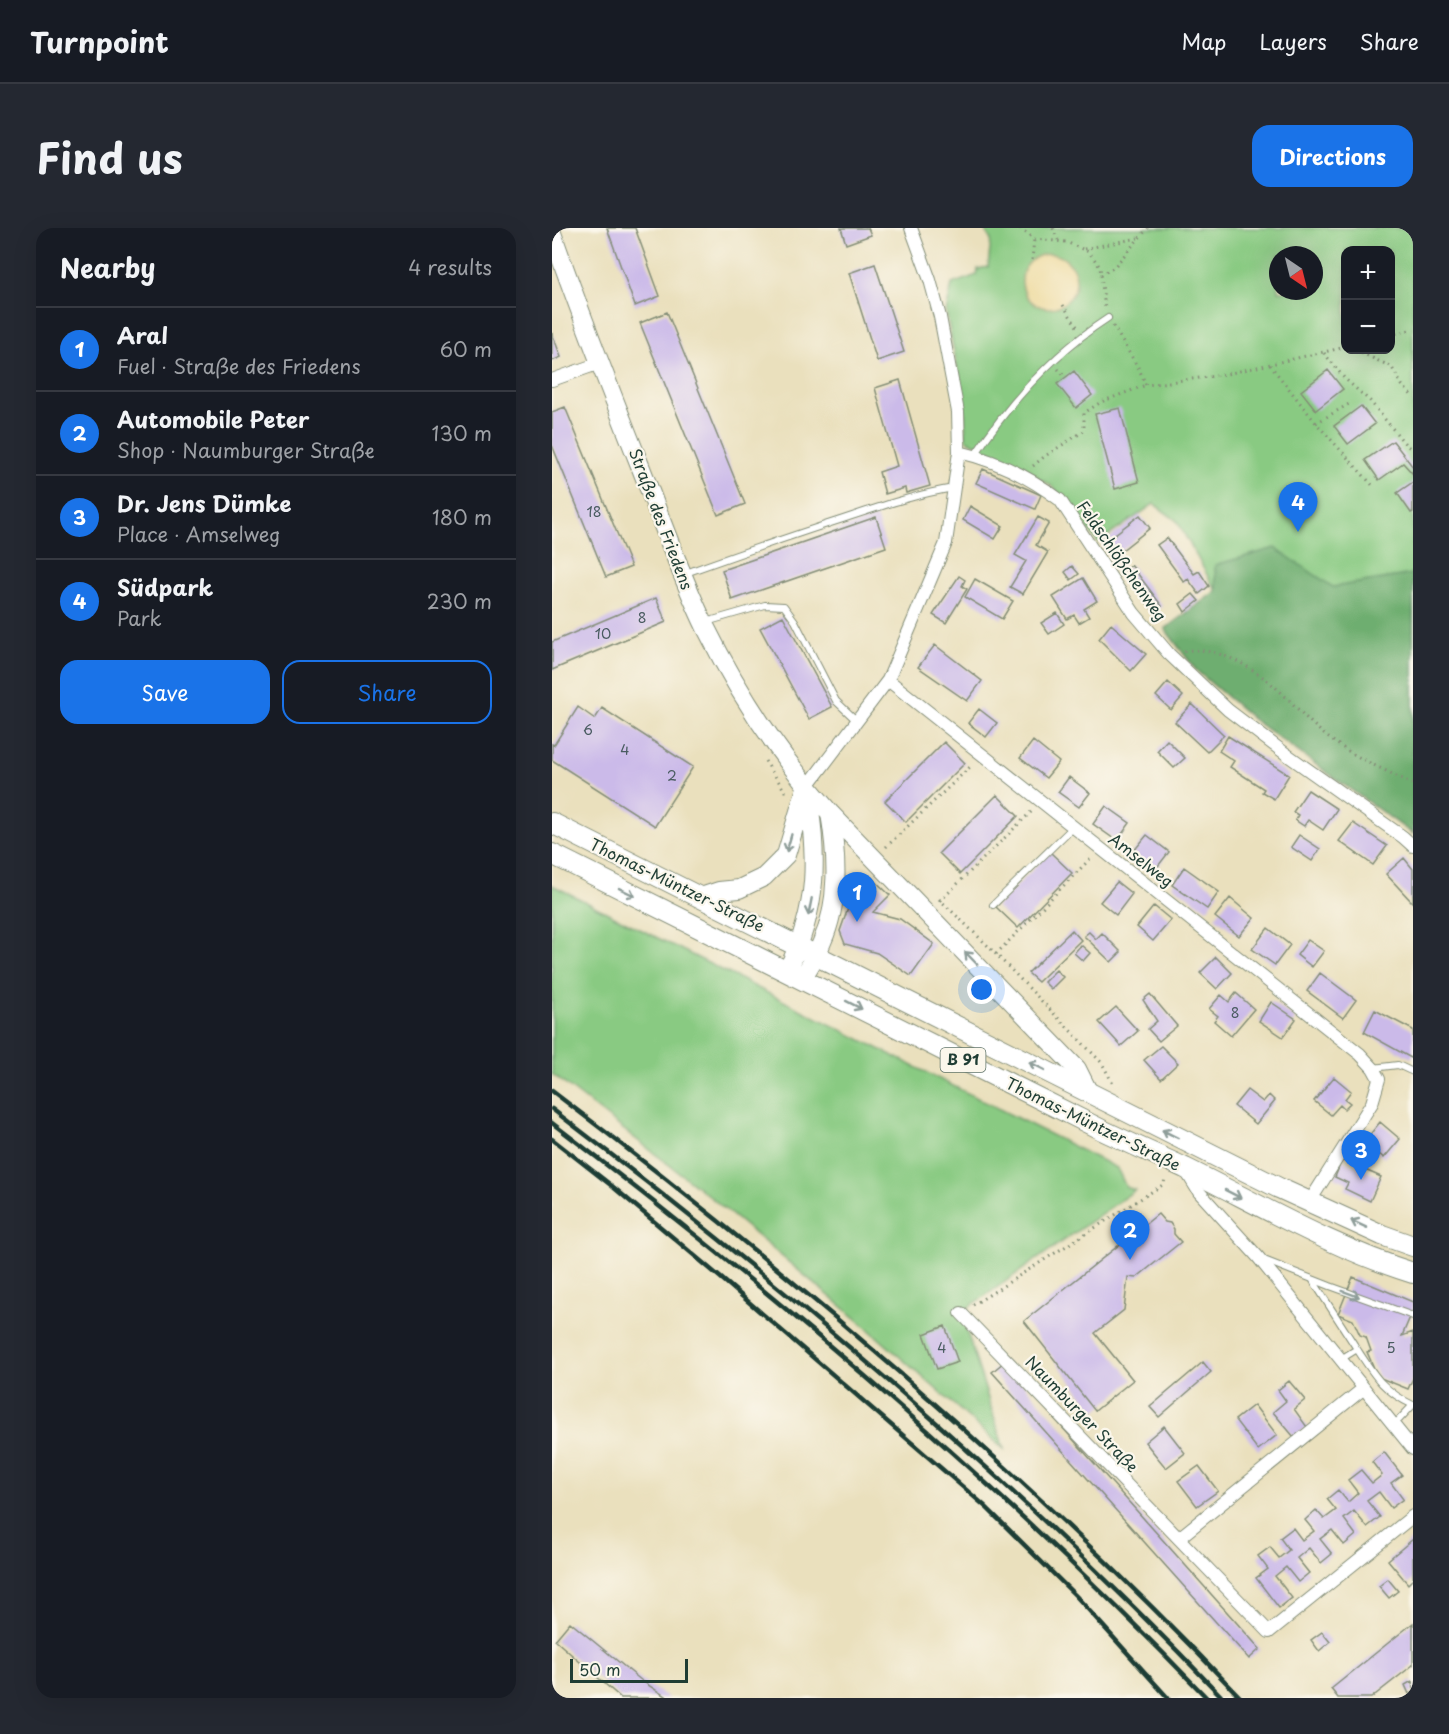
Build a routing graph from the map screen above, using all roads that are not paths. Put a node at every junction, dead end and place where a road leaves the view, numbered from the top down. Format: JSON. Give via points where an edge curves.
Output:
{"nodes":[{"id":1,"x":911,"y":228,"type":"edge"},
{"id":2,"x":552,"y":233,"type":"edge"},
{"id":3,"x":1108,"y":318,"type":"road end"},
{"id":4,"x":600,"y":363,"type":"junction"},
{"id":5,"x":552,"y":380,"type":"edge"},
{"id":6,"x":959,"y":452,"type":"junction"},
{"id":7,"x":975,"y":456,"type":"junction"},
{"id":8,"x":954,"y":488,"type":"junction"},
{"id":9,"x":683,"y":574,"type":"junction"},
{"id":10,"x":704,"y":623,"type":"junction"},
{"id":11,"x":888,"y":680,"type":"junction"},
{"id":12,"x":857,"y":721,"type":"junction"},
{"id":13,"x":807,"y":787,"type":"junction"},
{"id":14,"x":830,"y":813,"type":"junction"},
{"id":15,"x":552,"y":823,"type":"edge"},
{"id":16,"x":1073,"y":827,"type":"junction"},
{"id":17,"x":1413,"y":846,"type":"edge"},
{"id":18,"x":552,"y":854,"type":"edge"},
{"id":19,"x":701,"y":897,"type":"junction"},
{"id":20,"x":993,"y":904,"type":"dead end"},
{"id":21,"x":807,"y":951,"type":"junction"},
{"id":22,"x":795,"y":975,"type":"junction"},
{"id":23,"x":1373,"y":1068,"type":"junction"},
{"id":24,"x":1413,"y":1072,"type":"edge"},
{"id":25,"x":1089,"y":1093,"type":"junction"},
{"id":26,"x":1177,"y":1164,"type":"junction"},
{"id":27,"x":1313,"y":1194,"type":"junction"},
{"id":28,"x":1413,"y":1246,"type":"edge"},
{"id":29,"x":1258,"y":1257,"type":"junction"},
{"id":30,"x":1413,"y":1273,"type":"edge"},
{"id":31,"x":1312,"y":1279,"type":"junction"},
{"id":32,"x":961,"y":1313,"type":"road end"},
{"id":33,"x":1413,"y":1316,"type":"edge"},
{"id":34,"x":1357,"y":1349,"type":"junction"},
{"id":35,"x":1341,"y":1359,"type":"junction"},
{"id":36,"x":1364,"y":1388,"type":"junction"},
{"id":37,"x":1413,"y":1405,"type":"edge"},
{"id":38,"x":1393,"y":1425,"type":"junction"},
{"id":39,"x":1413,"y":1449,"type":"edge"},
{"id":40,"x":1413,"y":1516,"type":"edge"},
{"id":41,"x":1179,"y":1538,"type":"junction"}],
"edges":[{"from":1,"to":6,"type":"street","via":[[940,317],[958,412]]},
{"from":2,"to":4,"type":"street","name":"Straße des Friedens"},
{"from":3,"to":7,"type":"lane","via":[[1051,361],[994,426]]},
{"from":4,"to":5,"type":"street"},
{"from":4,"to":9,"type":"street","name":"Straße des Friedens"},
{"from":6,"to":7,"type":"street","name":"Feldschlößchenweg"},
{"from":6,"to":8,"type":"street"},
{"from":7,"to":17,"type":"street","name":"Feldschlößchenweg","via":[[1021,476],[1060,500],[1134,613],[1169,654],[1228,710]]},
{"from":8,"to":9,"type":"lane","via":[[864,512]]},
{"from":8,"to":11,"type":"street","via":[[946,543]]},
{"from":9,"to":10,"type":"street","name":"Straße des Friedens"},
{"from":10,"to":12,"type":"lane","via":[[765,605],[784,606],[836,701]]},
{"from":10,"to":13,"type":"street","name":"Straße des Friedens","via":[[750,706]]},
{"from":11,"to":12,"type":"street"},
{"from":11,"to":16,"type":"street","name":"Amselweg"},
{"from":12,"to":13,"type":"street"},
{"from":13,"to":14,"type":"street","name":"Straße des Friedens"},
{"from":13,"to":19,"type":"street","one_way":true,"via":[[786,855],[764,877],[739,889]]},
{"from":13,"to":21,"type":"street","name":"Straße des Friedens","one_way":true,"via":[[814,839]]},
{"from":14,"to":21,"type":"street","name":"Straße des Friedens","via":[[835,886],[827,929]]},
{"from":25,"to":14,"type":"street","name":"Straße des Friedens","one_way":true,"via":[[1077,1069]]},
{"from":15,"to":19,"type":"main road","name":"Thomas-Müntzer-Straße","number":"B 91"},
{"from":16,"to":20,"type":"lane"},
{"from":16,"to":23,"type":"street","name":"Amselweg"},
{"from":18,"to":22,"type":"main road","name":"Thomas-Müntzer-Straße","number":"B 91","one_way":true},
{"from":19,"to":21,"type":"main road","name":"Thomas-Müntzer-Straße","number":"B 91"},
{"from":21,"to":22,"type":"street","name":"Straße des Friedens"},
{"from":25,"to":21,"type":"main road","name":"Thomas-Müntzer-Straße","number":"B 91","one_way":true},
{"from":22,"to":26,"type":"main road","name":"Thomas-Müntzer-Straße","number":"B 91","one_way":true},
{"from":23,"to":24,"type":"lane","via":[[1398,1065]]},
{"from":23,"to":27,"type":"street","via":[[1379,1079],[1372,1103]]},
{"from":27,"to":25,"type":"main road","name":"Thomas-Müntzer-Straße","number":"B 91","one_way":true,"via":[[1279,1188]]},
{"from":26,"to":29,"type":"street"},
{"from":26,"to":30,"type":"main road","name":"Thomas-Müntzer-Straße","number":"B 91","one_way":true,"via":[[1318,1235]]},
{"from":28,"to":27,"type":"main road","name":"Thomas-Müntzer-Straße","number":"B 91","one_way":true,"via":[[1382,1235]]},
{"from":29,"to":31,"type":"lane"},
{"from":29,"to":35,"type":"street"},
{"from":31,"to":33,"type":"lane","one_way":true},
{"from":31,"to":34,"type":"lane"},
{"from":32,"to":41,"type":"street","name":"Naumburger Straße"},
{"from":34,"to":35,"type":"lane"},
{"from":34,"to":37,"type":"lane","via":[[1395,1397]]},
{"from":35,"to":36,"type":"street"},
{"from":36,"to":38,"type":"street"},
{"from":36,"to":41,"type":"street"},
{"from":37,"to":38,"type":"lane"},
{"from":38,"to":39,"type":"street"},
{"from":40,"to":41,"type":"street","name":"Naumburger Straße","via":[[1269,1632]]}]}
